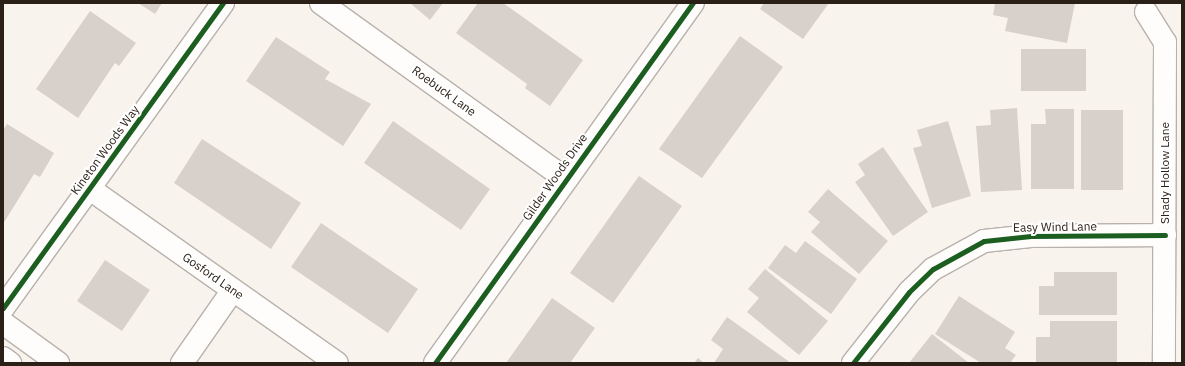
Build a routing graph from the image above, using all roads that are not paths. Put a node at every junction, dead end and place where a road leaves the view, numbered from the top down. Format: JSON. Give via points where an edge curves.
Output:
{"nodes":[{"id":1,"x":223,"y":3,"type":"edge"},
{"id":2,"x":321,"y":3,"type":"edge"},
{"id":3,"x":693,"y":3,"type":"edge"},
{"id":4,"x":1146,"y":12,"type":"dead end"},
{"id":5,"x":566,"y":179,"type":"junction"},
{"id":6,"x":90,"y":189,"type":"junction"},
{"id":7,"x":1165,"y":235,"type":"junction"},
{"id":8,"x":233,"y":290,"type":"junction"},
{"id":9,"x":3,"y":308,"type":"edge"},
{"id":10,"x":3,"y":323,"type":"edge"},
{"id":11,"x":3,"y":358,"type":"edge"},
{"id":12,"x":10,"y":363,"type":"edge"},
{"id":13,"x":58,"y":363,"type":"edge"},
{"id":14,"x":182,"y":363,"type":"edge"},
{"id":15,"x":337,"y":363,"type":"edge"},
{"id":16,"x":435,"y":363,"type":"edge"},
{"id":17,"x":853,"y":363,"type":"edge"},
{"id":18,"x":1164,"y":363,"type":"edge"}],
"edges":[{"from":1,"to":6,"type":"street","name":"Kineton Woods Way"},
{"from":2,"to":5,"type":"street","name":"Roebuck Lane"},
{"from":3,"to":5,"type":"street","name":"Gilder Woods Drive"},
{"from":4,"to":7,"type":"street","name":"Shady Hollow Lane","via":[[1165,42]]},
{"from":5,"to":16,"type":"street","name":"Gilder Woods Drive"},
{"from":6,"to":8,"type":"street","name":"Gosford Lane"},
{"from":6,"to":9,"type":"street","name":"Kineton Woods Way"},
{"from":7,"to":17,"type":"street","name":"Easy Wind Lane","via":[[1030,236],[984,242],[932,268],[909,292]]},
{"from":7,"to":18,"type":"street","name":"Shady Hollow Lane"},
{"from":8,"to":14,"type":"street"},
{"from":8,"to":15,"type":"street","name":"Gosford Lane"},
{"from":10,"to":13,"type":"street"},
{"from":11,"to":12,"type":"street"}]}
